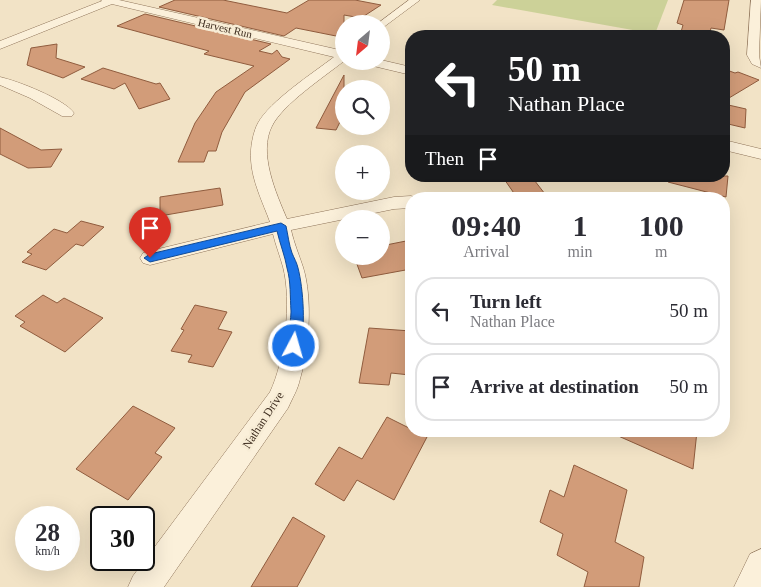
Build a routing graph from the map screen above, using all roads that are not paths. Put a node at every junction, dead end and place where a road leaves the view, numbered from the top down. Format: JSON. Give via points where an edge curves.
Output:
{"nodes":[{"id":1,"x":109,"y":0,"type":"edge"},
{"id":2,"x":413,"y":0,"type":"edge"},
{"id":3,"x":758,"y":6,"type":"edge"},
{"id":4,"x":390,"y":19,"type":"edge"},
{"id":5,"x":0,"y":45,"type":"edge"},
{"id":6,"x":335,"y":53,"type":"edge"},
{"id":7,"x":335,"y":62,"type":"edge"},
{"id":8,"x":761,"y":64,"type":"edge"},
{"id":9,"x":390,"y":66,"type":"edge"},
{"id":10,"x":405,"y":70,"type":"edge"},
{"id":11,"x":0,"y":81,"type":"edge"},
{"id":12,"x":67,"y":113,"type":"dead end"},
{"id":13,"x":730,"y":146,"type":"edge"},
{"id":14,"x":761,"y":154,"type":"edge"},
{"id":15,"x":405,"y":202,"type":"edge"},
{"id":16,"x":281,"y":226,"type":"junction"},
{"id":17,"x":150,"y":258,"type":"dead end"},
{"id":18,"x":761,"y":565,"type":"edge"},
{"id":19,"x":144,"y":587,"type":"edge"},
{"id":20,"x":750,"y":587,"type":"edge"}],
"edges":[{"from":1,"to":5,"type":"street"},
{"from":1,"to":6,"type":"street","name":"Harvest Run"},
{"from":2,"to":4,"type":"street"},
{"from":3,"to":8,"type":"street","via":[[753,55]]},
{"from":7,"to":16,"type":"street","name":"Nathan Drive","via":[[289,98],[266,122],[262,131],[259,160],[265,187]]},
{"from":9,"to":10,"type":"street"},
{"from":11,"to":12,"type":"street","via":[[24,88]]},
{"from":13,"to":14,"type":"street"},
{"from":15,"to":16,"type":"street"},
{"from":16,"to":17,"type":"street"},
{"from":16,"to":19,"type":"street","name":"Nathan Drive","via":[[296,290],[297,330],[288,380],[263,424]]},
{"from":18,"to":20,"type":"street"}]}
